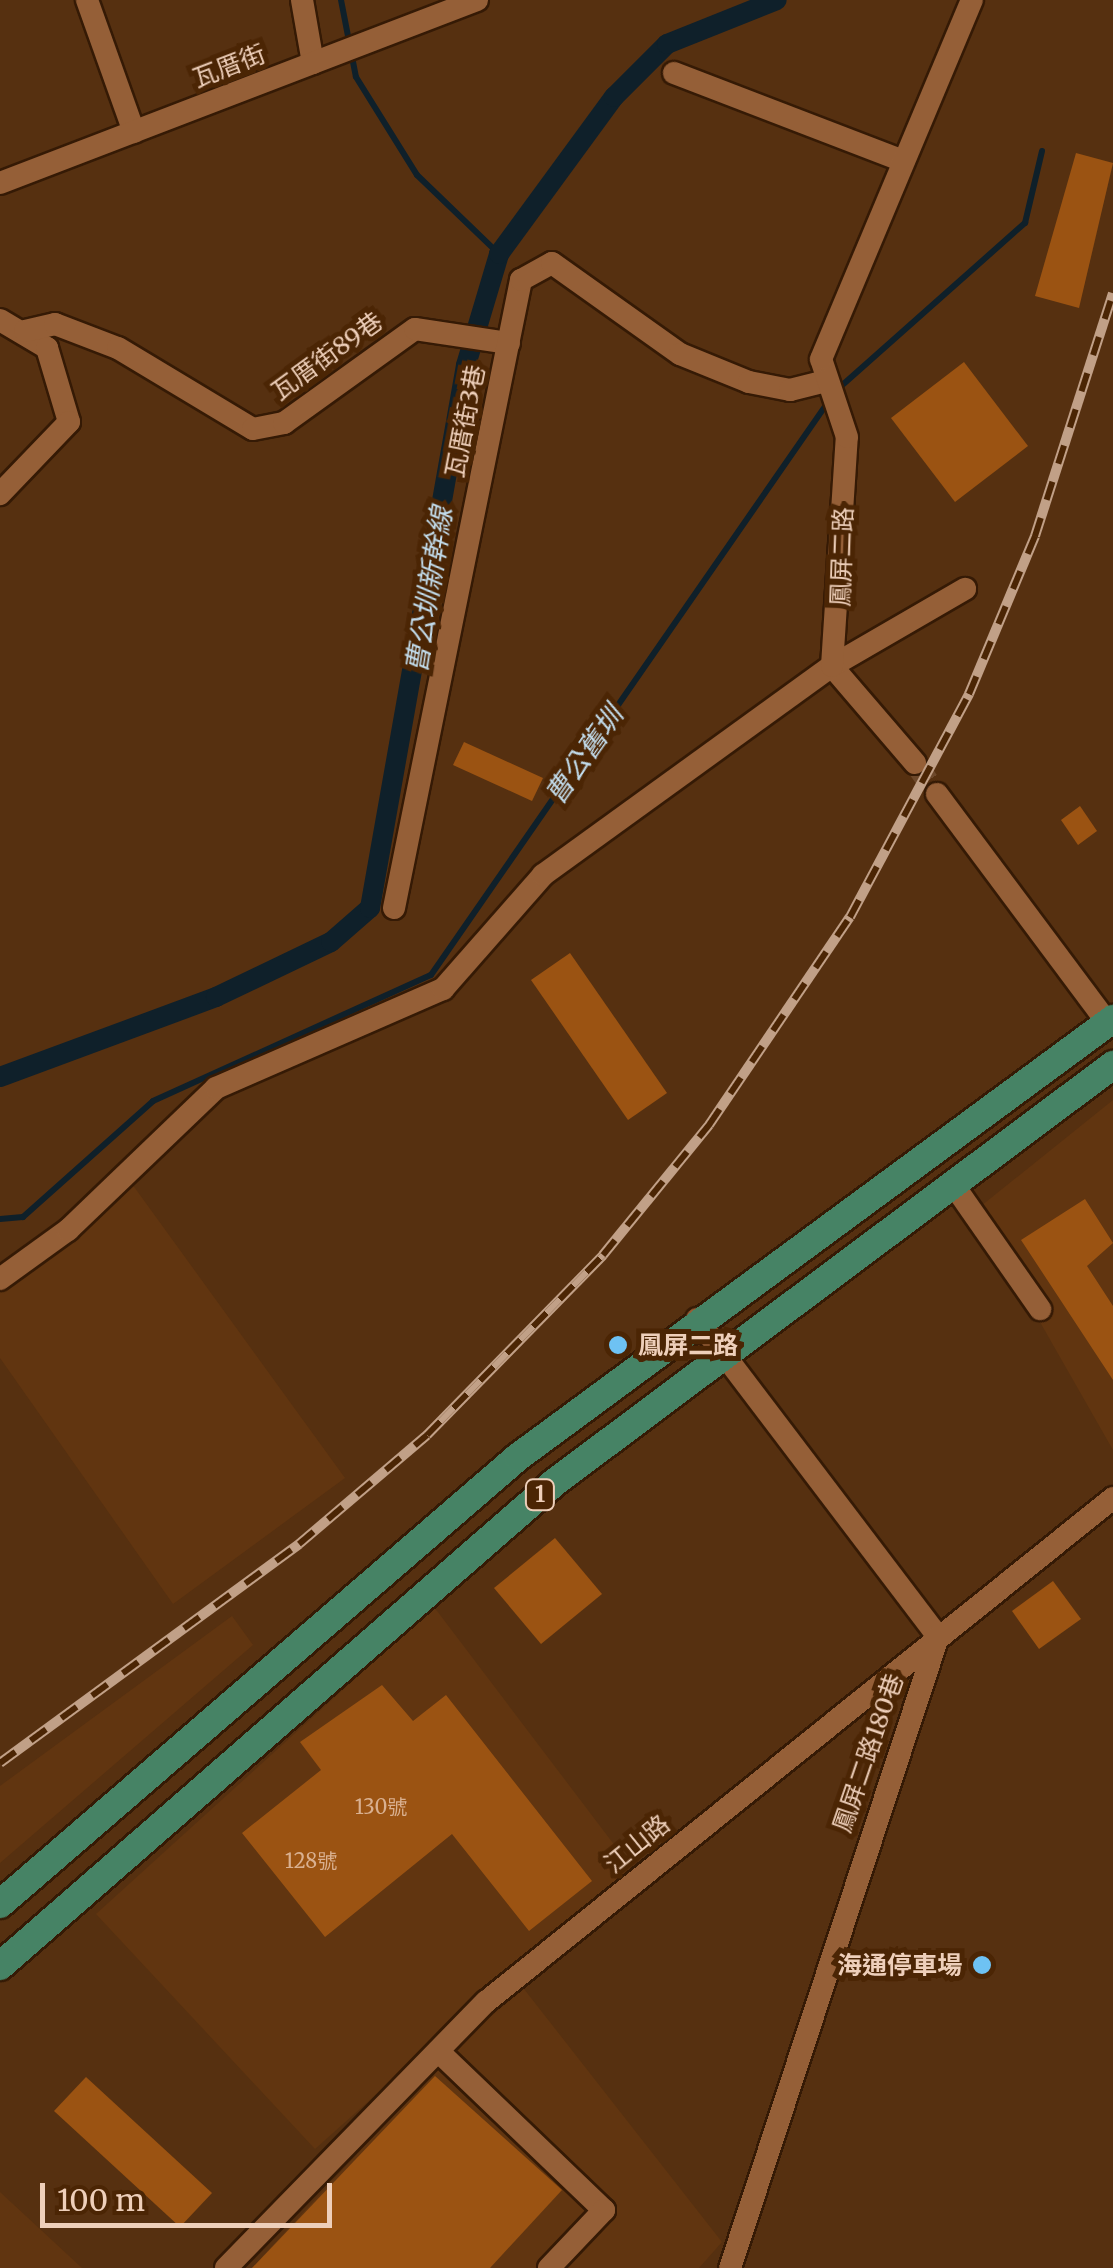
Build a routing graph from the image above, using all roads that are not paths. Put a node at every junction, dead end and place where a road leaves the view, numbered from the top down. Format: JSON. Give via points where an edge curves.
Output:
{"nodes":[{"id":1,"x":87,"y":0,"type":"edge"},
{"id":2,"x":302,"y":0,"type":"edge"},
{"id":3,"x":478,"y":0,"type":"edge"},
{"id":4,"x":972,"y":0,"type":"edge"},
{"id":5,"x":312,"y":63,"type":"junction"},
{"id":6,"x":674,"y":73,"type":"dead end"},
{"id":7,"x":134,"y":132,"type":"junction"},
{"id":8,"x":903,"y":160,"type":"junction"},
{"id":9,"x":0,"y":183,"type":"edge"},
{"id":10,"x":0,"y":320,"type":"edge"},
{"id":11,"x":25,"y":330,"type":"junction"},
{"id":12,"x":502,"y":341,"type":"junction"},
{"id":13,"x":824,"y":388,"type":"junction"},
{"id":14,"x":0,"y":494,"type":"edge"},
{"id":15,"x":965,"y":588,"type":"dead end"},
{"id":16,"x":832,"y":666,"type":"junction"},
{"id":17,"x":916,"y":764,"type":"tunnel mouth"},
{"id":18,"x":936,"y":794,"type":"tunnel mouth"},
{"id":19,"x":394,"y":908,"type":"dead end"},
{"id":20,"x":1110,"y":1021,"type":"edge"},
{"id":21,"x":1113,"y":1065,"type":"edge"},
{"id":22,"x":955,"y":1187,"type":"junction"},
{"id":23,"x":0,"y":1278,"type":"edge"},
{"id":24,"x":1040,"y":1309,"type":"dead end"},
{"id":25,"x":696,"y":1319,"type":"junction"},
{"id":26,"x":720,"y":1355,"type":"junction"},
{"id":27,"x":1113,"y":1498,"type":"edge"},
{"id":28,"x":938,"y":1637,"type":"junction"},
{"id":29,"x":257,"y":1676,"type":"junction"},
{"id":30,"x":284,"y":1713,"type":"junction"},
{"id":31,"x":0,"y":1904,"type":"edge"},
{"id":32,"x":0,"y":1966,"type":"edge"},
{"id":33,"x":438,"y":2051,"type":"junction"},
{"id":34,"x":226,"y":2268,"type":"edge"},
{"id":35,"x":550,"y":2268,"type":"edge"},
{"id":36,"x":730,"y":2268,"type":"edge"}],
"edges":[{"from":1,"to":7,"type":"street"},
{"from":2,"to":5,"type":"street"},
{"from":3,"to":5,"type":"street","name":"瓦厝街"},
{"from":4,"to":8,"type":"street"},
{"from":5,"to":7,"type":"street","name":"瓦厝街"},
{"from":6,"to":8,"type":"street"},
{"from":7,"to":9,"type":"street","name":"瓦厝街"},
{"from":8,"to":13,"type":"street","via":[[821,359]]},
{"from":10,"to":11,"type":"street","name":"瓦厝街89巷"},
{"from":11,"to":12,"type":"street","name":"瓦厝街89巷","via":[[55,324],[118,348],[234,425],[268,429],[396,336],[450,329]]},
{"from":11,"to":14,"type":"street","via":[[47,348],[69,422]]},
{"from":12,"to":13,"type":"street","name":"瓦厝街3巷","via":[[521,280],[552,263],[680,354],[748,382]]},
{"from":12,"to":19,"type":"street","name":"瓦厝街3巷"},
{"from":13,"to":16,"type":"street","name":"鳳屏二路","via":[[843,422]]},
{"from":15,"to":16,"type":"street"},
{"from":16,"to":17,"type":"street"},
{"from":16,"to":23,"type":"street","via":[[543,875],[443,990],[216,1088],[68,1230]]},
{"from":18,"to":20,"type":"street"},
{"from":20,"to":25,"type":"main road","number":"1"},
{"from":21,"to":22,"type":"main road","number":"1"},
{"from":22,"to":24,"type":"street"},
{"from":22,"to":26,"type":"main road","number":"1"},
{"from":25,"to":26,"type":"street"},
{"from":25,"to":29,"type":"main road","number":"1"},
{"from":26,"to":28,"type":"street"},
{"from":26,"to":30,"type":"main road","number":"1"},
{"from":27,"to":28,"type":"street","name":"江山路"},
{"from":28,"to":33,"type":"street","name":"江山路","via":[[487,2001]]},
{"from":28,"to":36,"type":"street","name":"鳳屏二路180巷"},
{"from":29,"to":30,"type":"main road"},
{"from":29,"to":31,"type":"main road","number":"1"},
{"from":30,"to":32,"type":"main road","number":"1"},
{"from":33,"to":34,"type":"street","name":"江山路"},
{"from":33,"to":35,"type":"street","via":[[604,2210]]}]}
